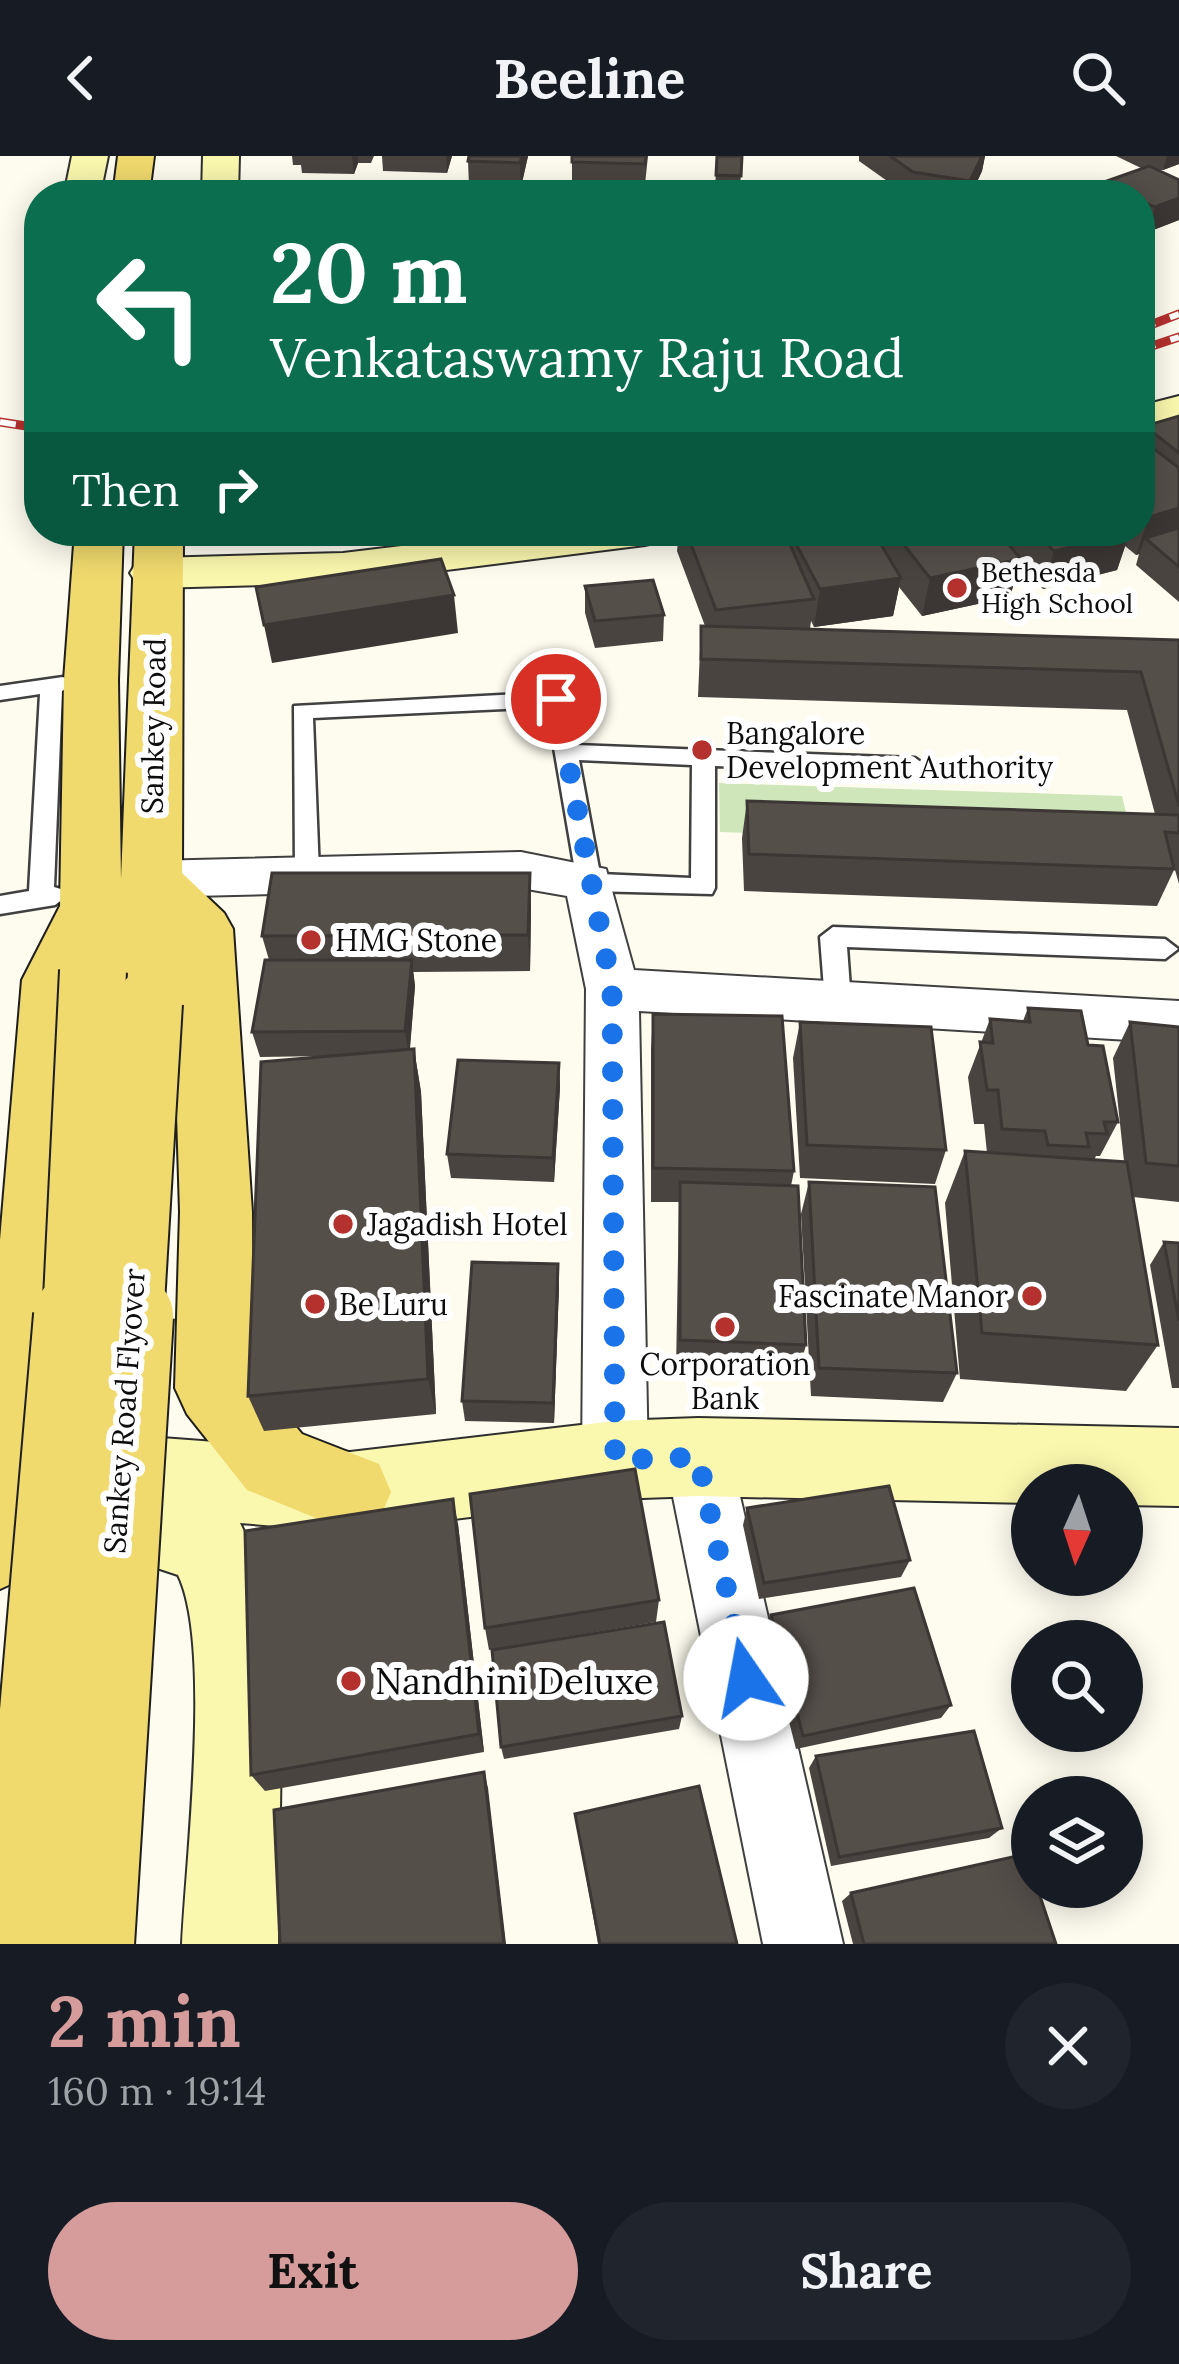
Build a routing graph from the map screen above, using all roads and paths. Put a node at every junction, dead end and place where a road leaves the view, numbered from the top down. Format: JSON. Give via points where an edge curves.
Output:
{"nodes":[{"id":1,"x":96,"y":546,"type":"edge"},
{"id":2,"x":518,"y":546,"type":"edge"},
{"id":3,"x":157,"y":552,"type":"edge"},
{"id":4,"x":71,"y":682,"type":"junction"},
{"id":5,"x":0,"y":692,"type":"edge"},
{"id":6,"x":568,"y":752,"type":"junction"},
{"id":7,"x":704,"y":757,"type":"junction"},
{"id":8,"x":915,"y":766,"type":"dead end"},
{"id":9,"x":307,"y":873,"type":"junction"},
{"id":10,"x":589,"y":882,"type":"junction"},
{"id":11,"x":0,"y":905,"type":"edge"},
{"id":12,"x":102,"y":926,"type":"junction"},
{"id":13,"x":1165,"y":949,"type":"dead end"},
{"id":14,"x":612,"y":989,"type":"junction"},
{"id":15,"x":838,"y":1002,"type":"junction"},
{"id":16,"x":1179,"y":1022,"type":"edge"},
{"id":17,"x":36,"y":1244,"type":"junction"},
{"id":18,"x":0,"y":1348,"type":"edge"},
{"id":19,"x":698,"y":1457,"type":"junction"},
{"id":20,"x":615,"y":1460,"type":"junction"},
{"id":21,"x":1179,"y":1466,"type":"edge"},
{"id":22,"x":350,"y":1492,"type":"junction"},
{"id":23,"x":3,"y":1504,"type":"edge"},
{"id":24,"x":23,"y":1944,"type":"edge"},
{"id":25,"x":91,"y":1944,"type":"edge"},
{"id":26,"x":230,"y":1944,"type":"edge"},
{"id":27,"x":803,"y":1944,"type":"edge"}],
"edges":[{"from":1,"to":4,"type":"main road","name":"Sankey Road"},
{"from":2,"to":3,"type":"street","via":[[323,569]]},
{"from":3,"to":12,"type":"main road","name":"Sankey Road"},
{"from":4,"to":5,"type":"lane"},
{"from":4,"to":12,"type":"main road","name":"Sankey Road"},
{"from":6,"to":7,"type":"lane"},
{"from":6,"to":9,"type":"lane","via":[[556,699],[302,711]]},
{"from":6,"to":10,"type":"lane"},
{"from":7,"to":8,"type":"lane"},
{"from":7,"to":10,"type":"lane","via":[[703,888]]},
{"from":9,"to":10,"type":"street","via":[[521,870]]},
{"from":9,"to":12,"type":"street"},
{"from":10,"to":14,"type":"street"},
{"from":11,"to":12,"type":"lane"},
{"from":12,"to":17,"type":"main road","via":[[54,980]]},
{"from":12,"to":22,"type":"main road","via":[[202,929],[215,1190],[214,1388],[275,1463]]},
{"from":12,"to":24,"type":"main road","name":"Sankey Road Flyover","bridge":true},
{"from":12,"to":25,"type":"main road","name":"Sankey Road Flyover","bridge":true},
{"from":13,"to":15,"type":"lane","via":[[833,937]]},
{"from":14,"to":15,"type":"street"},
{"from":14,"to":20,"type":"street"},
{"from":15,"to":16,"type":"street"},
{"from":17,"to":18,"type":"main road"},
{"from":17,"to":23,"type":"main road"},
{"from":19,"to":20,"type":"street"},
{"from":19,"to":21,"type":"street"},
{"from":19,"to":27,"type":"street"},
{"from":20,"to":22,"type":"street"},
{"from":22,"to":23,"type":"street"},
{"from":23,"to":26,"type":"street","via":[[160,1528],[206,1543],[233,1596],[238,1678]]}]}
